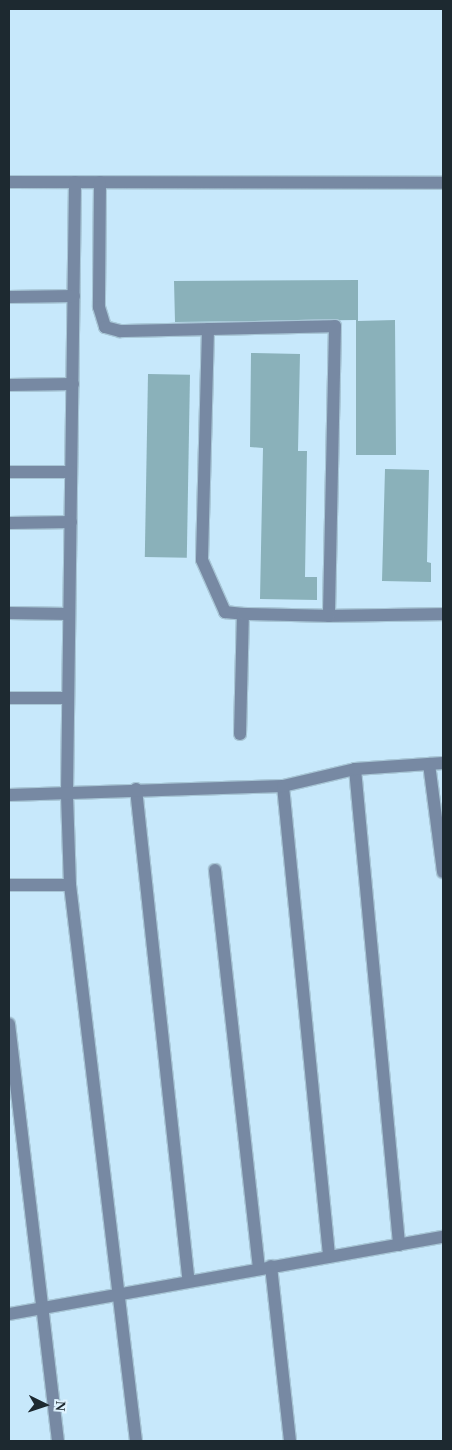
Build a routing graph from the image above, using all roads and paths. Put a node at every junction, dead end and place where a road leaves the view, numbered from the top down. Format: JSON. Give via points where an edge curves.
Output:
{"nodes":[{"id":1,"x":9,"y":182,"type":"edge"},
{"id":2,"x":75,"y":182,"type":"junction"},
{"id":3,"x":100,"y":182,"type":"junction"},
{"id":4,"x":443,"y":183,"type":"edge"},
{"id":5,"x":74,"y":296,"type":"junction"},
{"id":6,"x":9,"y":297,"type":"edge"},
{"id":7,"x":208,"y":329,"type":"junction"},
{"id":8,"x":73,"y":384,"type":"junction"},
{"id":9,"x":9,"y":385,"type":"edge"},
{"id":10,"x":9,"y":472,"type":"edge"},
{"id":11,"x":71,"y":472,"type":"junction"},
{"id":12,"x":70,"y":522,"type":"junction"},
{"id":13,"x":9,"y":523,"type":"edge"},
{"id":14,"x":9,"y":614,"type":"edge"},
{"id":15,"x":69,"y":614,"type":"junction"},
{"id":16,"x":242,"y":614,"type":"junction"},
{"id":17,"x":443,"y":614,"type":"edge"},
{"id":18,"x":329,"y":616,"type":"junction"},
{"id":19,"x":9,"y":698,"type":"edge"},
{"id":20,"x":68,"y":698,"type":"junction"},
{"id":21,"x":240,"y":734,"type":"dead end"},
{"id":22,"x":443,"y":763,"type":"edge"},
{"id":23,"x":429,"y":764,"type":"junction"},
{"id":24,"x":355,"y":770,"type":"junction"},
{"id":25,"x":283,"y":786,"type":"junction"},
{"id":26,"x":136,"y":789,"type":"junction"},
{"id":27,"x":9,"y":795,"type":"edge"},
{"id":28,"x":67,"y":795,"type":"junction"},
{"id":29,"x":215,"y":870,"type":"dead end"},
{"id":30,"x":443,"y":872,"type":"edge"},
{"id":31,"x":9,"y":885,"type":"edge"},
{"id":32,"x":70,"y":885,"type":"junction"},
{"id":33,"x":9,"y":1024,"type":"edge"},
{"id":34,"x":443,"y":1237,"type":"edge"},
{"id":35,"x":399,"y":1245,"type":"junction"},
{"id":36,"x":329,"y":1257,"type":"junction"},
{"id":37,"x":265,"y":1267,"type":"junction"},
{"id":38,"x":189,"y":1281,"type":"junction"},
{"id":39,"x":117,"y":1294,"type":"junction"},
{"id":40,"x":45,"y":1308,"type":"junction"},
{"id":41,"x":9,"y":1314,"type":"edge"},
{"id":42,"x":58,"y":1441,"type":"edge"},
{"id":43,"x":136,"y":1441,"type":"edge"},
{"id":44,"x":290,"y":1441,"type":"edge"}],
"edges":[{"from":1,"to":2,"type":"street"},
{"from":2,"to":3,"type":"street"},
{"from":2,"to":5,"type":"street"},
{"from":3,"to":4,"type":"street"},
{"from":3,"to":7,"type":"street","via":[[99,307],[105,327],[120,331]]},
{"from":5,"to":6,"type":"street"},
{"from":5,"to":8,"type":"street"},
{"from":7,"to":16,"type":"street","via":[[202,560],[225,612]]},
{"from":7,"to":18,"type":"street","via":[[335,326]]},
{"from":8,"to":9,"type":"street"},
{"from":8,"to":11,"type":"street"},
{"from":10,"to":11,"type":"street"},
{"from":11,"to":12,"type":"street"},
{"from":12,"to":13,"type":"street"},
{"from":12,"to":15,"type":"street"},
{"from":14,"to":15,"type":"street"},
{"from":15,"to":20,"type":"street"},
{"from":16,"to":18,"type":"street"},
{"from":16,"to":21,"type":"street"},
{"from":17,"to":18,"type":"street"},
{"from":19,"to":20,"type":"street"},
{"from":20,"to":28,"type":"street"},
{"from":22,"to":23,"type":"street"},
{"from":23,"to":24,"type":"street"},
{"from":23,"to":30,"type":"street"},
{"from":24,"to":25,"type":"street"},
{"from":24,"to":35,"type":"street"},
{"from":25,"to":26,"type":"street"},
{"from":25,"to":36,"type":"street"},
{"from":26,"to":28,"type":"street"},
{"from":26,"to":38,"type":"street"},
{"from":27,"to":28,"type":"street"},
{"from":28,"to":32,"type":"street"},
{"from":29,"to":37,"type":"street"},
{"from":31,"to":32,"type":"street"},
{"from":32,"to":39,"type":"street"},
{"from":33,"to":40,"type":"street"},
{"from":34,"to":35,"type":"street"},
{"from":35,"to":36,"type":"street"},
{"from":36,"to":37,"type":"street"},
{"from":37,"to":38,"type":"street"},
{"from":37,"to":44,"type":"street"},
{"from":38,"to":39,"type":"street"},
{"from":39,"to":40,"type":"street"},
{"from":39,"to":43,"type":"street"},
{"from":40,"to":41,"type":"street"},
{"from":40,"to":42,"type":"street"}]}
